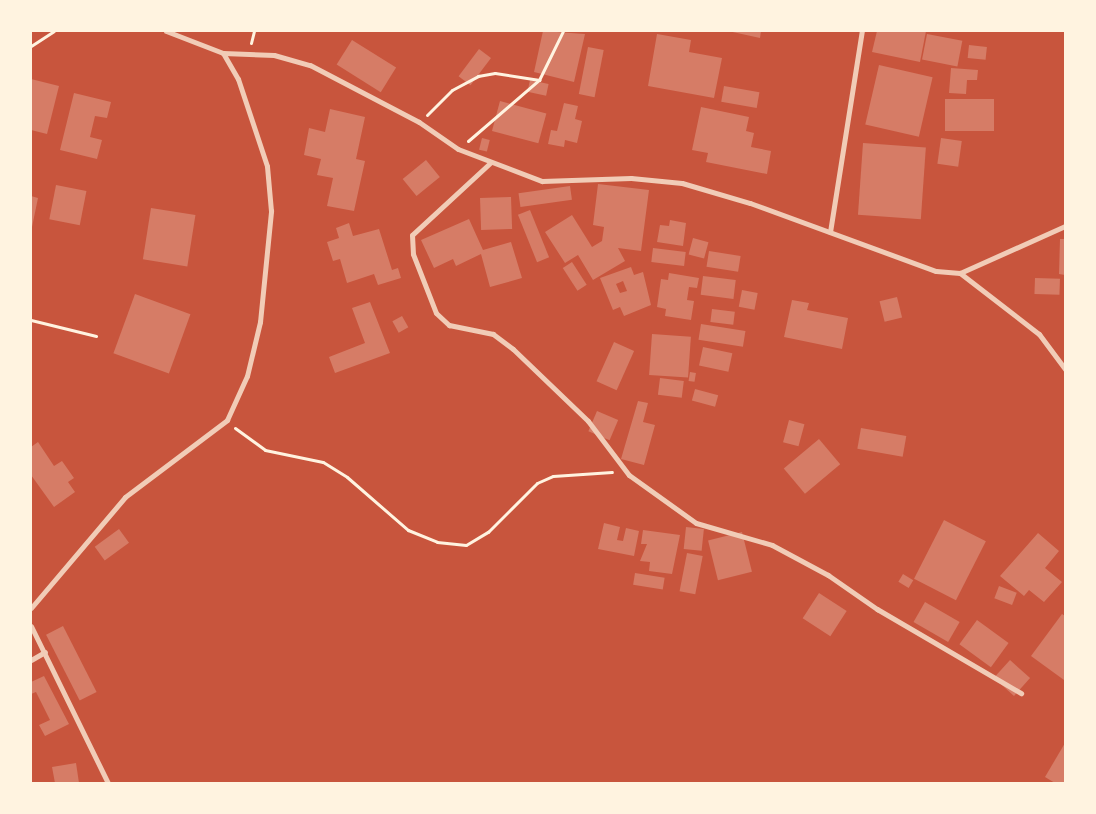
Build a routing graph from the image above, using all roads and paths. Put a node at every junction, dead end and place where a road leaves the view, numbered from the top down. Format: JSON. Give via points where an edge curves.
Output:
{"nodes":[{"id":1,"x":54,"y":31,"type":"edge"},
{"id":2,"x":166,"y":31,"type":"edge"},
{"id":3,"x":562,"y":31,"type":"edge"},
{"id":4,"x":862,"y":31,"type":"edge"},
{"id":5,"x":31,"y":46,"type":"edge"},
{"id":6,"x":223,"y":53,"type":"junction"},
{"id":7,"x":539,"y":80,"type":"junction"},
{"id":8,"x":419,"y":122,"type":"junction"},
{"id":9,"x":458,"y":149,"type":"junction"},
{"id":10,"x":490,"y":163,"type":"junction"},
{"id":11,"x":1065,"y":226,"type":"edge"},
{"id":12,"x":830,"y":232,"type":"junction"},
{"id":13,"x":960,"y":273,"type":"junction"},
{"id":14,"x":31,"y":320,"type":"edge"},
{"id":15,"x":96,"y":336,"type":"dead end"},
{"id":16,"x":1065,"y":369,"type":"edge"},
{"id":17,"x":227,"y":420,"type":"junction"},
{"id":18,"x":629,"y":475,"type":"junction"},
{"id":19,"x":31,"y":608,"type":"edge"},
{"id":20,"x":31,"y":626,"type":"edge"},
{"id":21,"x":45,"y":652,"type":"junction"},
{"id":22,"x":31,"y":660,"type":"edge"},
{"id":23,"x":1021,"y":693,"type":"dead end"},
{"id":24,"x":108,"y":783,"type":"edge"}],
"edges":[{"from":1,"to":5,"type":"path"},
{"from":2,"to":6,"type":"street"},
{"from":3,"to":7,"type":"path","via":[[553,59]]},
{"from":4,"to":12,"type":"street"},
{"from":6,"to":8,"type":"street","via":[[274,55],[310,65]]},
{"from":6,"to":17,"type":"street","via":[[238,79],[267,166],[271,211],[260,322],[247,376]]},
{"from":7,"to":8,"type":"path","via":[[495,73],[478,76],[452,90]]},
{"from":7,"to":9,"type":"path"},
{"from":8,"to":9,"type":"street"},
{"from":9,"to":10,"type":"street"},
{"from":10,"to":12,"type":"street","via":[[542,181],[631,178],[682,183]]},
{"from":10,"to":18,"type":"street","via":[[412,236],[413,254],[436,313],[449,325],[493,334],[513,349],[588,421]]},
{"from":11,"to":13,"type":"street"},
{"from":12,"to":13,"type":"street","via":[[936,271]]},
{"from":13,"to":16,"type":"street","via":[[1039,334]]},
{"from":14,"to":15,"type":"path"},
{"from":17,"to":18,"type":"path","via":[[265,450],[323,462],[347,477],[408,530],[437,542],[466,545],[488,532],[537,483],[553,476],[608,472]]},
{"from":17,"to":19,"type":"street","via":[[125,498]]},
{"from":18,"to":23,"type":"street","via":[[696,523],[772,545],[828,575],[877,609]]},
{"from":20,"to":21,"type":"street"},
{"from":21,"to":22,"type":"street"},
{"from":21,"to":24,"type":"street"}]}
